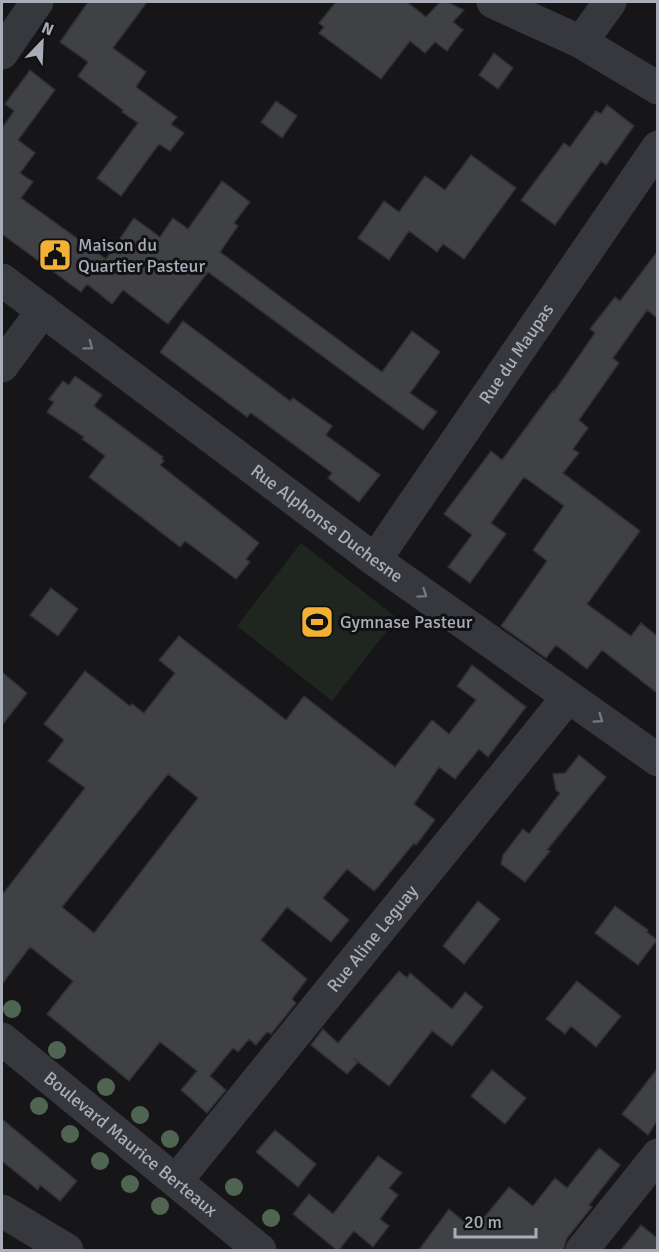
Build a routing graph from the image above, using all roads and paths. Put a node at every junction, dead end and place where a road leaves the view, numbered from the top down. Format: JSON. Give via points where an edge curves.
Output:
{"nodes":[{"id":1,"x":37,"y":2,"type":"edge"},
{"id":2,"x":493,"y":2,"type":"edge"},
{"id":3,"x":610,"y":2,"type":"edge"},
{"id":4,"x":581,"y":42,"type":"junction"},
{"id":5,"x":2,"y":53,"type":"edge"},
{"id":6,"x":657,"y":88,"type":"edge"},
{"id":7,"x":657,"y":147,"type":"edge"},
{"id":8,"x":2,"y":280,"type":"edge"},
{"id":9,"x":43,"y":310,"type":"junction"},
{"id":10,"x":2,"y":366,"type":"edge"},
{"id":11,"x":375,"y":560,"type":"junction"},
{"id":12,"x":568,"y":697,"type":"junction"},
{"id":13,"x":657,"y":760,"type":"edge"},
{"id":14,"x":2,"y":1039,"type":"edge"},
{"id":15,"x":657,"y":1155,"type":"edge"},
{"id":16,"x":176,"y":1181,"type":"junction"},
{"id":17,"x":2,"y":1211,"type":"edge"},
{"id":18,"x":67,"y":1251,"type":"edge"},
{"id":19,"x":260,"y":1251,"type":"edge"},
{"id":20,"x":582,"y":1251,"type":"edge"}],
"edges":[{"from":1,"to":5,"type":"street"},
{"from":2,"to":4,"type":"street"},
{"from":3,"to":4,"type":"street"},
{"from":4,"to":6,"type":"street"},
{"from":7,"to":11,"type":"street","name":"Rue du Maupas"},
{"from":8,"to":9,"type":"street","name":"Rue Alphonse Duchesne"},
{"from":9,"to":10,"type":"street"},
{"from":9,"to":11,"type":"street","name":"Rue Alphonse Duchesne","one_way":true},
{"from":11,"to":12,"type":"street","name":"Rue Alphonse Duchesne","one_way":true},
{"from":12,"to":13,"type":"street","name":"Rue Alphonse Duchesne","one_way":true},
{"from":12,"to":16,"type":"street","name":"Rue Aline Leguay"},
{"from":14,"to":16,"type":"street","name":"Boulevard Maurice Berteaux"},
{"from":15,"to":20,"type":"street"},
{"from":16,"to":19,"type":"street","name":"Boulevard Maurice Berteaux"},
{"from":17,"to":18,"type":"street"}]}
